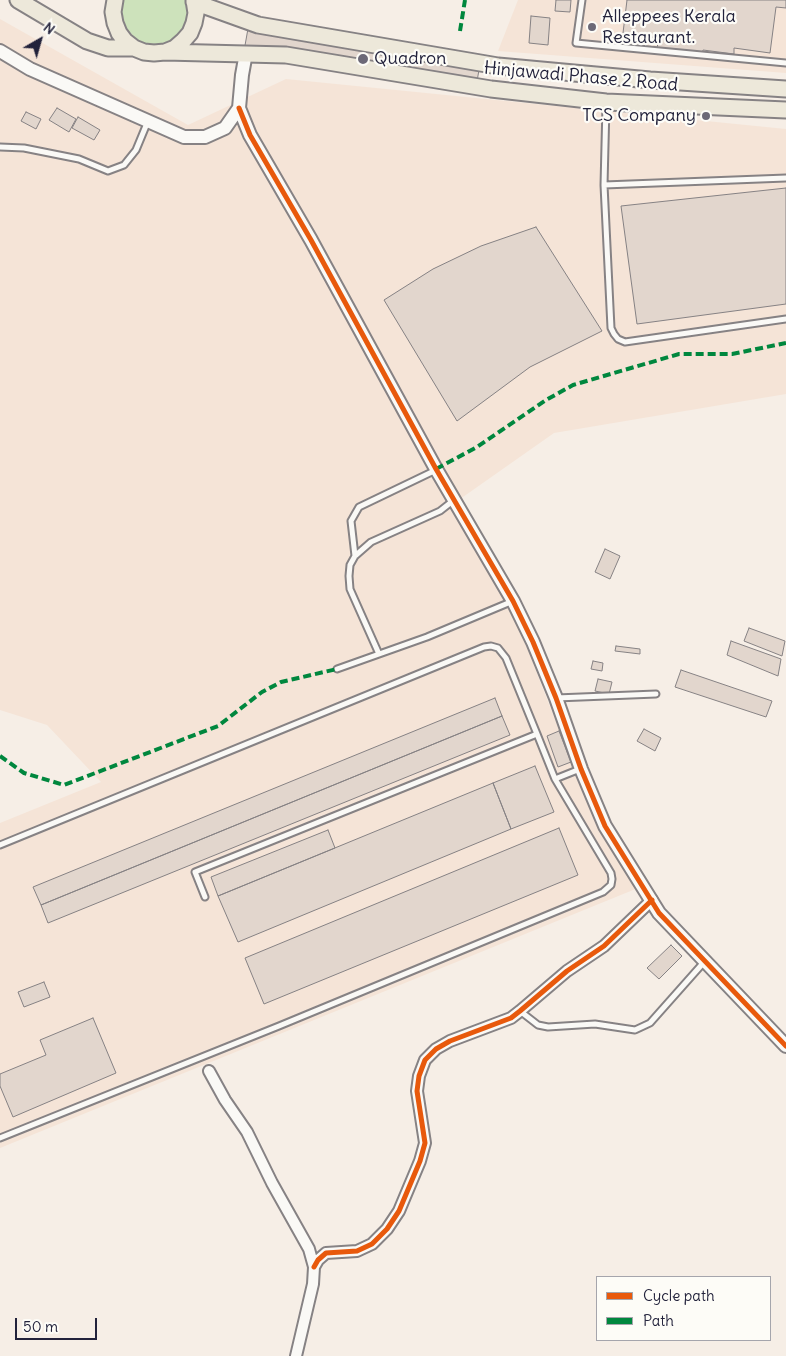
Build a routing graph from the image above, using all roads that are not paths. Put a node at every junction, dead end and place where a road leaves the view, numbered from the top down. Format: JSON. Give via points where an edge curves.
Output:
{"nodes":[{"id":1,"x":18,"y":0,"type":"edge"},
{"id":2,"x":115,"y":0,"type":"edge"},
{"id":3,"x":582,"y":0,"type":"edge"},
{"id":4,"x":194,"y":1,"type":"edge"},
{"id":5,"x":134,"y":48,"type":"junction"},
{"id":6,"x":0,"y":52,"type":"edge"},
{"id":7,"x":165,"y":52,"type":"junction"},
{"id":8,"x":246,"y":53,"type":"junction"},
{"id":9,"x":786,"y":62,"type":"edge"},
{"id":10,"x":786,"y":89,"type":"edge"},
{"id":11,"x":606,"y":102,"type":"junction"},
{"id":12,"x":239,"y":108,"type":"junction"},
{"id":13,"x":786,"y":110,"type":"edge"},
{"id":14,"x":148,"y":121,"type":"junction"},
{"id":15,"x":0,"y":147,"type":"edge"},
{"id":16,"x":786,"y":178,"type":"edge"},
{"id":17,"x":604,"y":185,"type":"junction"},
{"id":18,"x":786,"y":319,"type":"edge"},
{"id":19,"x":436,"y":470,"type":"junction"},
{"id":20,"x":454,"y":500,"type":"junction"},
{"id":21,"x":355,"y":556,"type":"junction"},
{"id":22,"x":513,"y":601,"type":"junction"},
{"id":23,"x":379,"y":654,"type":"junction"},
{"id":24,"x":337,"y":669,"type":"dead end"},
{"id":25,"x":656,"y":694,"type":"dead end"},
{"id":26,"x":556,"y":698,"type":"junction"},
{"id":27,"x":537,"y":734,"type":"junction"},
{"id":28,"x":581,"y":769,"type":"junction"},
{"id":29,"x":555,"y":779,"type":"junction"},
{"id":30,"x":0,"y":845,"type":"edge"},
{"id":31,"x":206,"y":897,"type":"dead end"},
{"id":32,"x":652,"y":900,"type":"junction"},
{"id":33,"x":705,"y":961,"type":"junction"},
{"id":34,"x":520,"y":1011,"type":"junction"},
{"id":35,"x":786,"y":1046,"type":"edge"},
{"id":36,"x":209,"y":1071,"type":"dead end"},
{"id":37,"x":0,"y":1138,"type":"edge"},
{"id":38,"x":314,"y":1267,"type":"junction"},
{"id":39,"x":296,"y":1356,"type":"edge"}],
"edges":[{"from":1,"to":5,"type":"main road","name":"Hinjawadi Phase 2 Road","via":[[87,42],[108,48]]},
{"from":2,"to":5,"type":"main road","via":[[115,23],[125,41]]},
{"from":3,"to":9,"type":"lane","via":[[576,43]]},
{"from":4,"to":7,"type":"main road","via":[[196,13],[190,33],[175,48]]},
{"from":4,"to":10,"type":"main road","name":"Hinjawadi Phase 2 Road","via":[[258,25],[498,66]]},
{"from":5,"to":7,"type":"main road","name":"Hinjawadi Phase 2 Road","via":[[144,52]]},
{"from":6,"to":14,"type":"street","via":[[30,69]]},
{"from":7,"to":8,"type":"main road","name":"Hinjawadi Phase 2 Road"},
{"from":8,"to":11,"type":"main road","name":"Hinjawadi Phase 2 Road","via":[[286,55],[491,89]]},
{"from":8,"to":12,"type":"street"},
{"from":11,"to":13,"type":"main road","name":"Hinjawadi Phase 2 Road"},
{"from":11,"to":17,"type":"lane"},
{"from":12,"to":14,"type":"street","via":[[225,128],[204,137],[184,137]]},
{"from":12,"to":19,"type":"street","via":[[250,135]]},
{"from":14,"to":15,"type":"lane","via":[[136,150],[124,165],[108,171],[79,159],[24,148]]},
{"from":16,"to":17,"type":"lane"},
{"from":17,"to":18,"type":"lane","via":[[611,328],[618,339],[642,341]]},
{"from":19,"to":20,"type":"street"},
{"from":19,"to":21,"type":"lane","via":[[358,507],[351,521]]},
{"from":20,"to":21,"type":"lane","via":[[440,511],[371,542]]},
{"from":20,"to":22,"type":"street"},
{"from":21,"to":23,"type":"lane","via":[[350,565],[350,589]]},
{"from":22,"to":23,"type":"lane"},
{"from":22,"to":26,"type":"street"},
{"from":23,"to":24,"type":"lane"},
{"from":25,"to":26,"type":"lane"},
{"from":26,"to":28,"type":"street"},
{"from":27,"to":29,"type":"lane"},
{"from":27,"to":30,"type":"lane","via":[[506,658],[498,648],[484,647]]},
{"from":27,"to":31,"type":"lane","via":[[195,872]]},
{"from":28,"to":29,"type":"lane"},
{"from":28,"to":32,"type":"street","via":[[605,826]]},
{"from":29,"to":37,"type":"lane","via":[[611,873],[611,884],[603,892]]},
{"from":32,"to":33,"type":"street"},
{"from":32,"to":34,"type":"street","via":[[611,940],[567,971]]},
{"from":33,"to":34,"type":"lane","via":[[650,1023],[635,1030],[594,1024],[548,1027],[538,1025]]},
{"from":33,"to":35,"type":"street"},
{"from":34,"to":38,"type":"street","via":[[511,1018],[436,1049],[425,1060],[417,1092],[424,1143],[399,1211],[372,1244],[358,1250],[326,1254]]},
{"from":36,"to":38,"type":"street","via":[[247,1132],[309,1249]]},
{"from":38,"to":39,"type":"street"}]}
